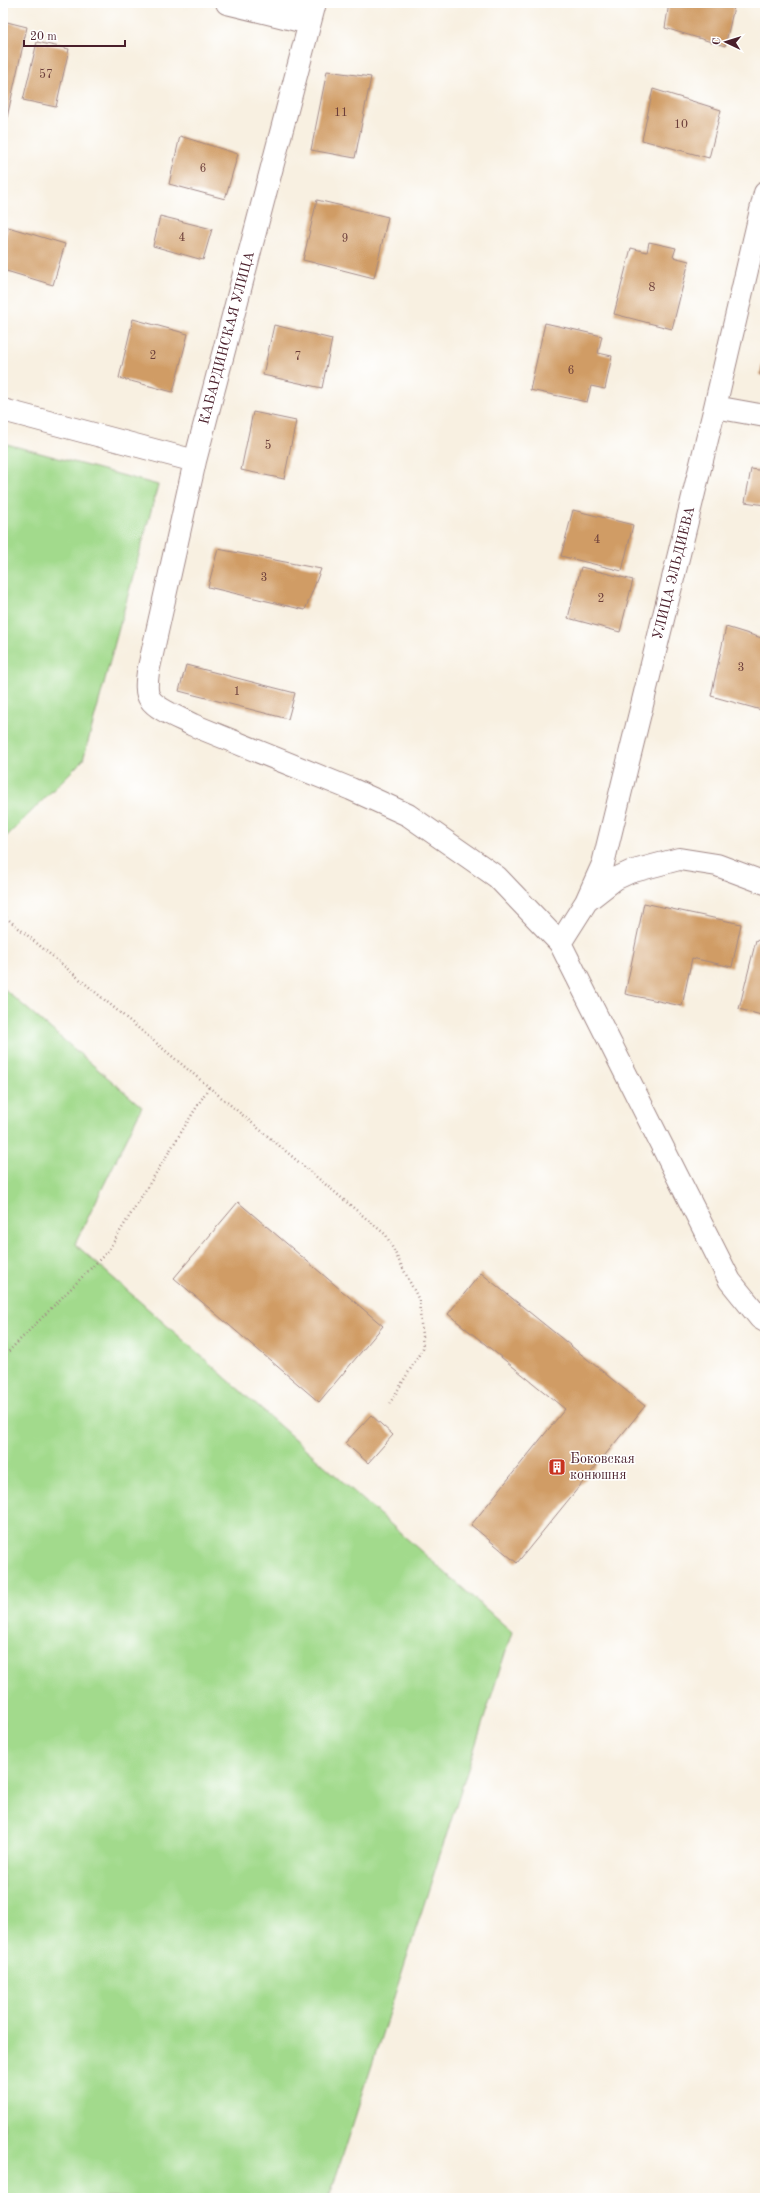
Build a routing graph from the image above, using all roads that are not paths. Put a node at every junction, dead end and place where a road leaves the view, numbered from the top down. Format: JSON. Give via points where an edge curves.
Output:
{"nodes":[{"id":1,"x":226,"y":3,"type":"edge"},
{"id":2,"x":312,"y":13,"type":"edge"},
{"id":3,"x":765,"y":193,"type":"edge"},
{"id":4,"x":715,"y":407,"type":"junction"},
{"id":5,"x":3,"y":410,"type":"edge"},
{"id":6,"x":765,"y":416,"type":"edge"},
{"id":7,"x":195,"y":461,"type":"junction"},
{"id":8,"x":765,"y":883,"type":"edge"},
{"id":9,"x":586,"y":902,"type":"junction"},
{"id":10,"x":560,"y":944,"type":"junction"},
{"id":11,"x":765,"y":1321,"type":"edge"}],
"edges":[{"from":1,"to":2,"type":"street"},
{"from":2,"to":7,"type":"street","name":"КАБАРДИНСКАЯ УЛИЦА"},
{"from":3,"to":4,"type":"street","name":"УЛИЦА ЭЛЬДИЕВА"},
{"from":4,"to":6,"type":"street"},
{"from":4,"to":9,"type":"street","name":"УЛИЦА ЭЛЬДИЕВА","via":[[603,864]]},
{"from":5,"to":7,"type":"street"},
{"from":7,"to":10,"type":"street","name":"КАБАРДИНСКАЯ УЛИЦА","via":[[148,672],[147,686],[150,699],[193,725],[351,788],[408,815],[497,877]]},
{"from":8,"to":9,"type":"street","via":[[717,865],[679,859],[630,872],[615,879]]},
{"from":9,"to":10,"type":"street","name":"УЛИЦА ЭЛЬДИЕВА"},
{"from":10,"to":11,"type":"street","via":[[730,1281]]}]}
